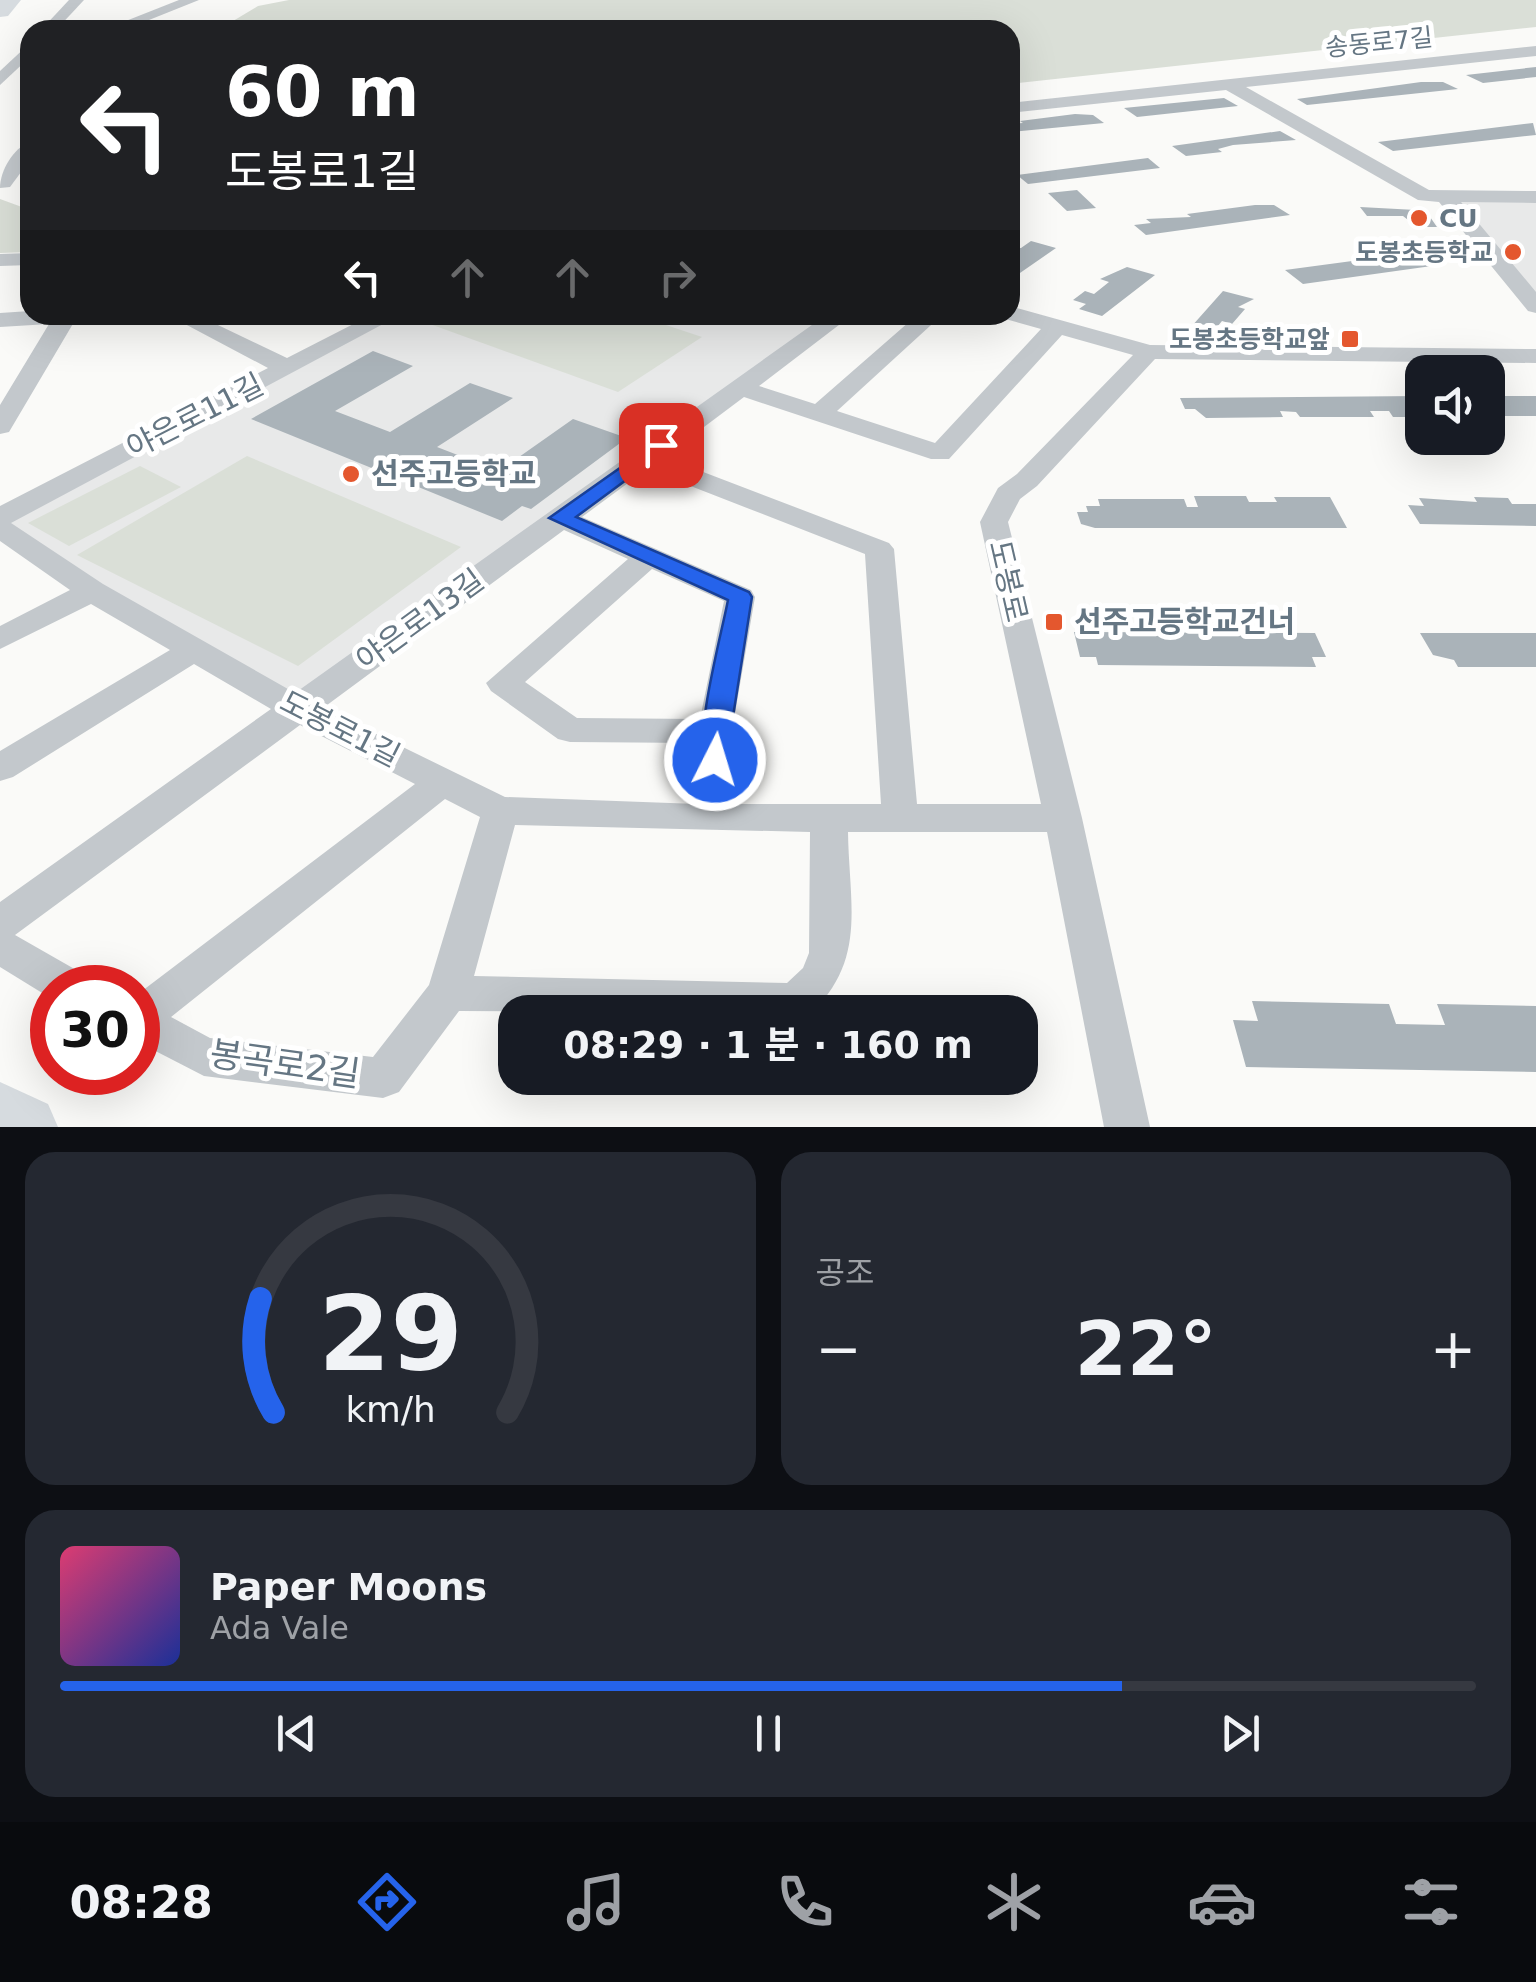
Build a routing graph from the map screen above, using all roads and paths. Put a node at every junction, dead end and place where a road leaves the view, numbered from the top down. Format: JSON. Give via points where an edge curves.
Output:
{"nodes":[{"id":1,"x":10,"y":0,"type":"edge"},
{"id":2,"x":76,"y":0,"type":"edge"},
{"id":3,"x":192,"y":0,"type":"edge"},
{"id":4,"x":0,"y":11,"type":"edge"},
{"id":5,"x":57,"y":20,"type":"edge"},
{"id":6,"x":137,"y":20,"type":"edge"},
{"id":7,"x":1536,"y":51,"type":"edge"},
{"id":8,"x":20,"y":59,"type":"edge"},
{"id":9,"x":20,"y":79,"type":"edge"},
{"id":10,"x":1226,"y":83,"type":"junction"},
{"id":11,"x":1020,"y":107,"type":"edge"},
{"id":12,"x":20,"y":160,"type":"edge"},
{"id":13,"x":2,"y":183,"type":"edge"},
{"id":14,"x":1444,"y":196,"type":"junction"},
{"id":15,"x":1536,"y":197,"type":"edge"},
{"id":16,"x":1536,"y":306,"type":"edge"},
{"id":17,"x":1020,"y":316,"type":"edge"},
{"id":18,"x":62,"y":325,"type":"edge"},
{"id":19,"x":200,"y":325,"type":"edge"},
{"id":20,"x":357,"y":325,"type":"edge"},
{"id":21,"x":827,"y":325,"type":"edge"},
{"id":22,"x":920,"y":325,"type":"edge"},
{"id":23,"x":1056,"y":327,"type":"junction"},
{"id":24,"x":1149,"y":352,"type":"junction"},
{"id":25,"x":1536,"y":356,"type":"edge"},
{"id":26,"x":288,"y":368,"type":"junction"},
{"id":27,"x":740,"y":388,"type":"junction"},
{"id":28,"x":821,"y":412,"type":"junction"},
{"id":29,"x":0,"y":426,"type":"edge"},
{"id":30,"x":643,"y":458,"type":"junction"},
{"id":31,"x":0,"y":516,"type":"edge"},
{"id":32,"x":560,"y":518,"type":"junction"},
{"id":33,"x":0,"y":528,"type":"edge"},
{"id":34,"x":649,"y":556,"type":"junction"},
{"id":35,"x":92,"y":591,"type":"junction"},
{"id":36,"x":0,"y":639,"type":"edge"},
{"id":37,"x":193,"y":650,"type":"junction"},
{"id":38,"x":297,"y":709,"type":"junction"},
{"id":39,"x":716,"y":731,"type":"junction"},
{"id":40,"x":0,"y":768,"type":"edge"},
{"id":41,"x":443,"y":781,"type":"junction"},
{"id":42,"x":500,"y":810,"type":"junction"},
{"id":43,"x":900,"y":816,"type":"junction"},
{"id":44,"x":828,"y":817,"type":"junction"},
{"id":45,"x":714,"y":818,"type":"junction"},
{"id":46,"x":1063,"y":818,"type":"junction"},
{"id":47,"x":0,"y":924,"type":"edge"},
{"id":48,"x":0,"y":946,"type":"edge"},
{"id":49,"x":32,"y":965,"type":"edge"},
{"id":50,"x":448,"y":994,"type":"junction"},
{"id":51,"x":160,"y":1003,"type":"edge"},
{"id":52,"x":160,"y":1032,"type":"edge"},
{"id":53,"x":0,"y":1114,"type":"edge"},
{"id":54,"x":24,"y":1127,"type":"edge"},
{"id":55,"x":1127,"y":1127,"type":"edge"}],
"edges":[{"from":1,"to":4,"type":"street"},
{"from":2,"to":5,"type":"street"},
{"from":3,"to":6,"type":"street"},
{"from":7,"to":10,"type":"street","name":"송동로7길"},
{"from":8,"to":9,"type":"street","via":[[0,80]]},
{"from":10,"to":11,"type":"street","name":"송동로7길"},
{"from":10,"to":14,"type":"street","via":[[1425,196]]},
{"from":12,"to":13,"type":"street"},
{"from":14,"to":15,"type":"street"},
{"from":14,"to":16,"type":"street"},
{"from":17,"to":23,"type":"street"},
{"from":18,"to":29,"type":"street"},
{"from":19,"to":26,"type":"street"},
{"from":20,"to":26,"type":"street","name":"야은로11길"},
{"from":21,"to":27,"type":"street","name":"야은로13길"},
{"from":22,"to":28,"type":"street"},
{"from":23,"to":24,"type":"street"},
{"from":23,"to":28,"type":"street","via":[[940,453]]},
{"from":24,"to":25,"type":"street"},
{"from":24,"to":46,"type":"street","name":"도봉로","via":[[1008,494],[994,522]]},
{"from":26,"to":31,"type":"street","name":"야은로11길"},
{"from":27,"to":28,"type":"street"},
{"from":27,"to":30,"type":"street","name":"야은로13길"},
{"from":30,"to":32,"type":"street","name":"야은로13길"},
{"from":30,"to":43,"type":"street","via":[[879,549]]},
{"from":32,"to":34,"type":"street"},
{"from":32,"to":38,"type":"street","name":"야은로13길"},
{"from":33,"to":35,"type":"street","name":"도봉로1길"},
{"from":34,"to":39,"type":"street","via":[[740,597]]},
{"from":34,"to":39,"type":"street","via":[[503,683],[570,730]]},
{"from":35,"to":36,"type":"street"},
{"from":35,"to":37,"type":"street","name":"도봉로1길"},
{"from":37,"to":38,"type":"street","name":"도봉로1길"},
{"from":37,"to":40,"type":"street"},
{"from":38,"to":41,"type":"street","name":"도봉로1길"},
{"from":38,"to":47,"type":"street","name":"야은로13길"},
{"from":39,"to":45,"type":"street"},
{"from":41,"to":42,"type":"street","name":"도봉로1길"},
{"from":41,"to":51,"type":"street","name":"봉곡로2길"},
{"from":42,"to":45,"type":"street","name":"도봉로1길"},
{"from":42,"to":50,"type":"street","name":"봉곡로2길"},
{"from":43,"to":44,"type":"street","name":"도봉로1길"},
{"from":43,"to":46,"type":"street","name":"도봉로1길"},
{"from":44,"to":45,"type":"street","name":"도봉로1길"},
{"from":44,"to":50,"type":"street","via":[[830,952],[819,978],[796,1001]]},
{"from":46,"to":55,"type":"street","name":"도봉로"},
{"from":48,"to":49,"type":"street"},
{"from":50,"to":52,"type":"street","name":"봉곡로2길","via":[[383,1078],[204,1057]]},
{"from":53,"to":54,"type":"street"}]}
